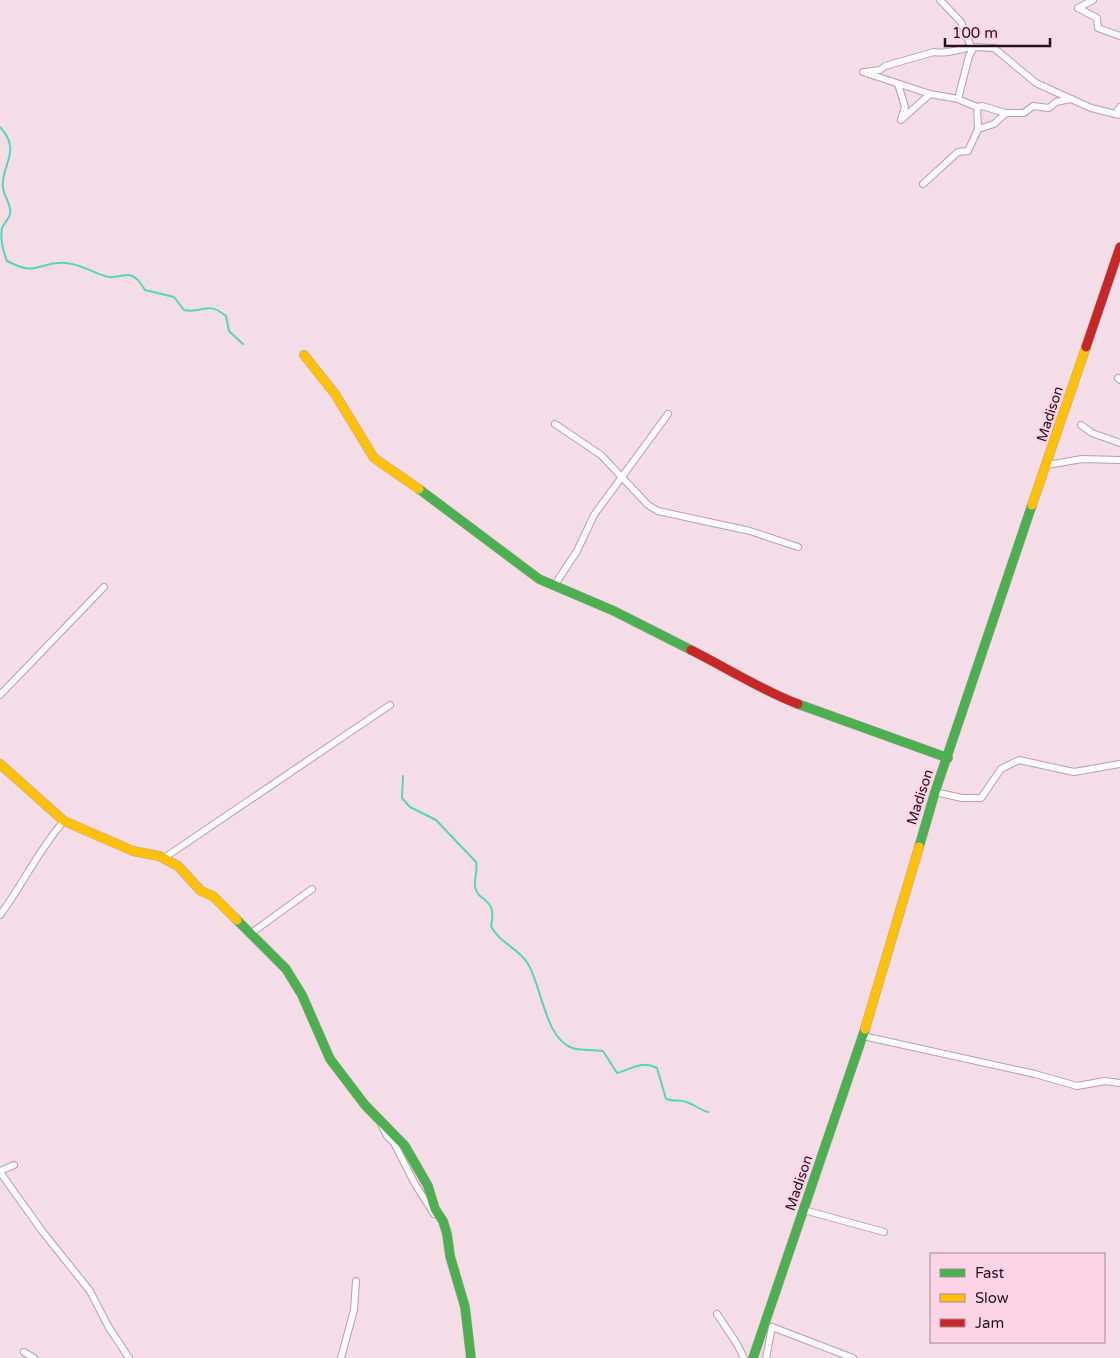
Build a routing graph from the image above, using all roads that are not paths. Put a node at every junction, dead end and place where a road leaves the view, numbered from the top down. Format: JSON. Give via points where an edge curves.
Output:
{"nodes":[{"id":1,"x":940,"y":0,"type":"edge"},
{"id":2,"x":1093,"y":0,"type":"edge"},
{"id":3,"x":1120,"y":36,"type":"edge"},
{"id":4,"x":973,"y":47,"type":"junction"},
{"id":5,"x":898,"y":84,"type":"junction"},
{"id":6,"x":930,"y":94,"type":"junction"},
{"id":7,"x":958,"y":99,"type":"junction"},
{"id":8,"x":1071,"y":99,"type":"junction"},
{"id":9,"x":977,"y":107,"type":"junction"},
{"id":10,"x":1120,"y":107,"type":"edge"},
{"id":11,"x":1006,"y":114,"type":"junction"},
{"id":12,"x":1118,"y":114,"type":"edge"},
{"id":13,"x":978,"y":129,"type":"junction"},
{"id":14,"x":923,"y":184,"type":"dead end"},
{"id":15,"x":1120,"y":247,"type":"edge"},
{"id":16,"x":304,"y":356,"type":"dead end"},
{"id":17,"x":668,"y":414,"type":"dead end"},
{"id":18,"x":555,"y":424,"type":"dead end"},
{"id":19,"x":1081,"y":425,"type":"dead end"},
{"id":20,"x":1120,"y":443,"type":"edge"},
{"id":21,"x":1120,"y":460,"type":"edge"},
{"id":22,"x":1047,"y":465,"type":"junction"},
{"id":23,"x":621,"y":476,"type":"junction"},
{"id":24,"x":798,"y":547,"type":"dead end"},
{"id":25,"x":554,"y":586,"type":"junction"},
{"id":26,"x":104,"y":587,"type":"dead end"},
{"id":27,"x":0,"y":694,"type":"edge"},
{"id":28,"x":390,"y":705,"type":"dead end"},
{"id":29,"x":948,"y":758,"type":"junction"},
{"id":30,"x":0,"y":764,"type":"edge"},
{"id":31,"x":1120,"y":764,"type":"edge"},
{"id":32,"x":935,"y":792,"type":"junction"},
{"id":33,"x":64,"y":820,"type":"junction"},
{"id":34,"x":164,"y":858,"type":"junction"},
{"id":35,"x":312,"y":888,"type":"dead end"},
{"id":36,"x":0,"y":915,"type":"edge"},
{"id":37,"x":250,"y":934,"type":"junction"},
{"id":38,"x":863,"y":1036,"type":"junction"},
{"id":39,"x":1120,"y":1083,"type":"edge"},
{"id":40,"x":14,"y":1165,"type":"dead end"},
{"id":41,"x":0,"y":1171,"type":"edge"},
{"id":42,"x":804,"y":1210,"type":"junction"},
{"id":43,"x":884,"y":1232,"type":"dead end"},
{"id":44,"x":356,"y":1281,"type":"dead end"},
{"id":45,"x":717,"y":1314,"type":"dead end"},
{"id":46,"x":24,"y":1352,"type":"dead end"},
{"id":47,"x":34,"y":1358,"type":"edge"},
{"id":48,"x":129,"y":1358,"type":"edge"},
{"id":49,"x":342,"y":1358,"type":"edge"},
{"id":50,"x":471,"y":1358,"type":"edge"},
{"id":51,"x":744,"y":1358,"type":"edge"},
{"id":52,"x":753,"y":1358,"type":"edge"},
{"id":53,"x":766,"y":1358,"type":"edge"},
{"id":54,"x":853,"y":1358,"type":"edge"}],
"edges":[{"from":1,"to":4,"type":"street","via":[[961,22]]},
{"from":2,"to":3,"type":"street","via":[[1078,8],[1097,18],[1098,28]]},
{"from":4,"to":5,"type":"street","via":[[942,54],[934,52],[880,70],[863,72]]},
{"from":4,"to":7,"type":"street"},
{"from":4,"to":8,"type":"street","via":[[994,48],[1036,83]]},
{"from":5,"to":6,"type":"street"},
{"from":5,"to":6,"type":"street","via":[[905,108],[901,120]]},
{"from":6,"to":7,"type":"street"},
{"from":7,"to":9,"type":"street"},
{"from":8,"to":11,"type":"street","via":[[1056,102],[1049,108],[1033,106],[1024,113]]},
{"from":8,"to":12,"type":"street"},
{"from":9,"to":11,"type":"street"},
{"from":9,"to":13,"type":"street"},
{"from":10,"to":12,"type":"street"},
{"from":11,"to":13,"type":"street","via":[[994,124]]},
{"from":13,"to":14,"type":"street","via":[[968,151],[958,152]]},
{"from":15,"to":22,"type":"street","name":"Madison"},
{"from":16,"to":25,"type":"street","via":[[335,394],[374,458],[539,579]]},
{"from":17,"to":23,"type":"street"},
{"from":18,"to":23,"type":"street","via":[[601,455]]},
{"from":19,"to":20,"type":"street","via":[[1092,433]]},
{"from":21,"to":22,"type":"street","via":[[1082,459]]},
{"from":22,"to":29,"type":"street","name":"Madison","via":[[1003,586]]},
{"from":23,"to":24,"type":"street","via":[[658,511],[750,531]]},
{"from":23,"to":25,"type":"street","via":[[594,515],[577,551]]},
{"from":25,"to":29,"type":"street","via":[[614,611],[796,705],[833,715]]},
{"from":26,"to":27,"type":"street"},
{"from":28,"to":34,"type":"street"},
{"from":29,"to":32,"type":"street","name":"Madison"},
{"from":30,"to":33,"type":"street"},
{"from":31,"to":32,"type":"street","via":[[1074,772],[1019,760],[1001,769],[981,798]]},
{"from":32,"to":38,"type":"street","name":"Madison"},
{"from":33,"to":34,"type":"street","via":[[133,851]]},
{"from":33,"to":36,"type":"street","via":[[46,841]]},
{"from":34,"to":37,"type":"street","via":[[178,866],[201,890],[213,896]]},
{"from":35,"to":37,"type":"street"},
{"from":37,"to":50,"type":"street","via":[[286,969],[302,995],[330,1059],[405,1146],[428,1186],[434,1209],[444,1227],[465,1307]]},
{"from":38,"to":39,"type":"street","via":[[1077,1086],[1105,1081]]},
{"from":38,"to":42,"type":"street","name":"Madison"},
{"from":40,"to":41,"type":"street"},
{"from":41,"to":48,"type":"street","via":[[90,1291]]},
{"from":42,"to":43,"type":"street"},
{"from":42,"to":52,"type":"street","name":"Madison"},
{"from":44,"to":49,"type":"street","via":[[354,1310]]},
{"from":45,"to":51,"type":"street"},
{"from":46,"to":47,"type":"street"},
{"from":53,"to":54,"type":"street","via":[[772,1327]]}]}
